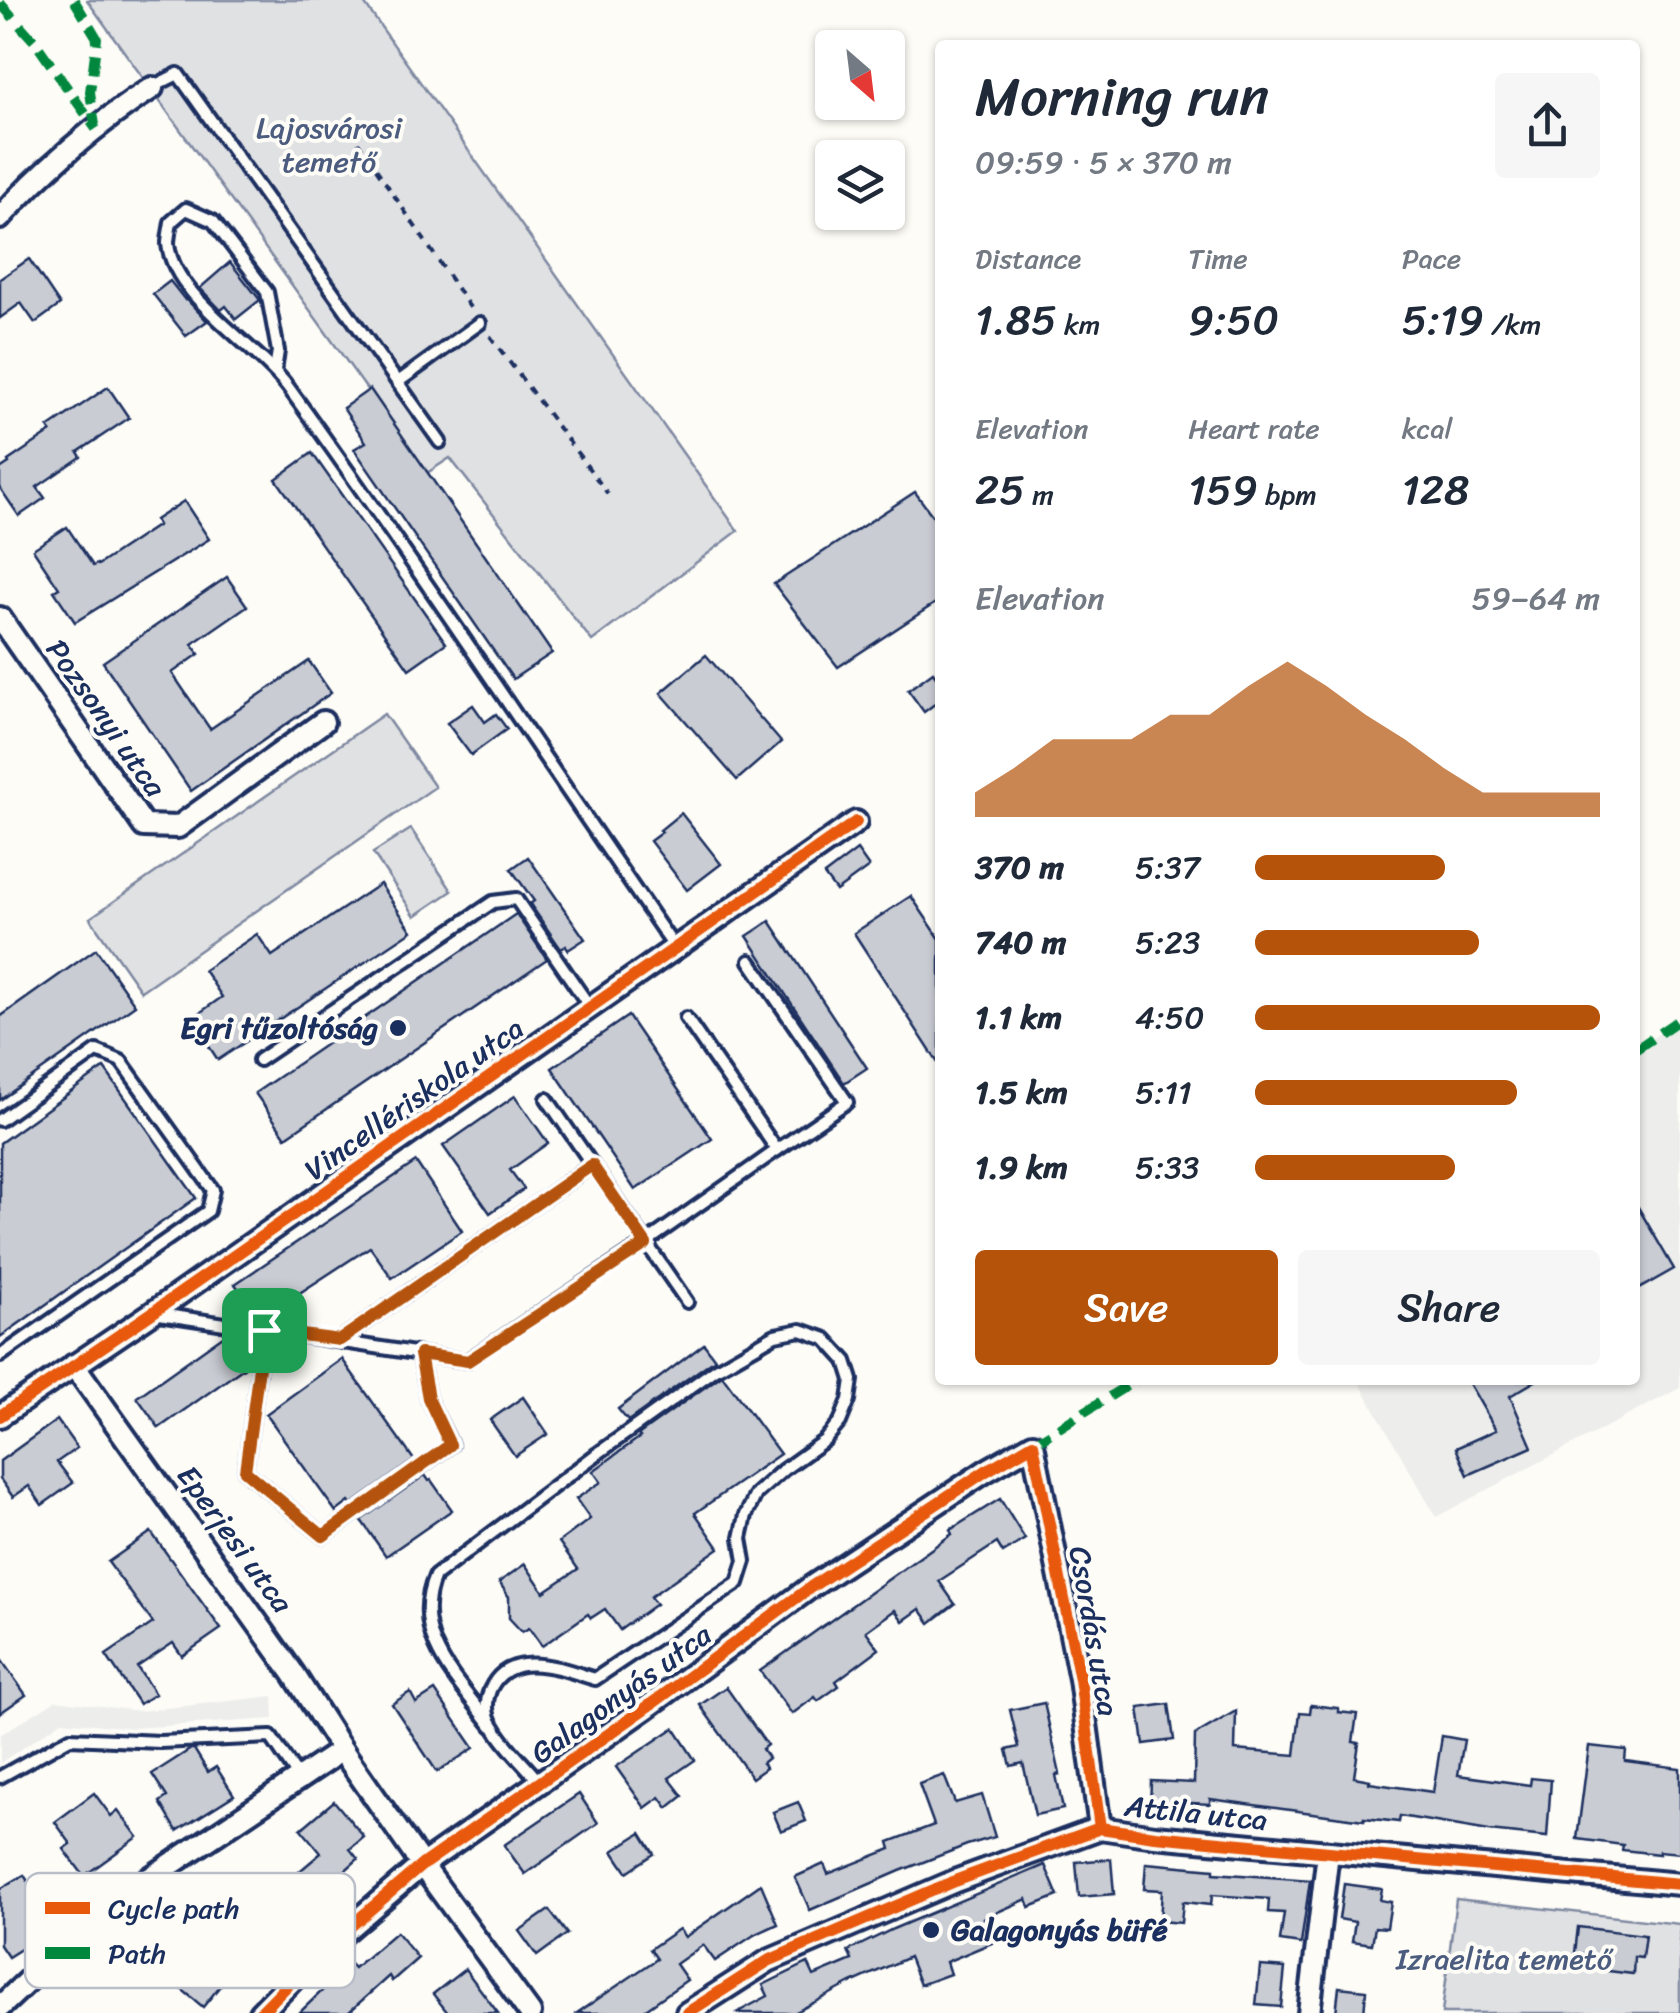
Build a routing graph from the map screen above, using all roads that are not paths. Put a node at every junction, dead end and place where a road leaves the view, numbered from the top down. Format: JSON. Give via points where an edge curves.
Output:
{"nodes":[{"id":1,"x":152,"y":88,"type":"joint"},
{"id":2,"x":0,"y":218,"type":"edge"},
{"id":3,"x":480,"y":323,"type":"road end"},
{"id":4,"x":275,"y":370,"type":"junction"},
{"id":5,"x":398,"y":382,"type":"junction"},
{"id":6,"x":440,"y":442,"type":"dead end"},
{"id":7,"x":0,"y":618,"type":"edge"},
{"id":8,"x":324,"y":722,"type":"dead end"},
{"id":9,"x":856,"y":822,"type":"dead end"},
{"id":10,"x":675,"y":948,"type":"junction"},
{"id":11,"x":750,"y":961,"type":"dead end"},
{"id":12,"x":590,"y":1006,"type":"junction"},
{"id":13,"x":686,"y":1018,"type":"dead end"},
{"id":14,"x":259,"y":1060,"type":"dead end"},
{"id":15,"x":546,"y":1099,"type":"dead end"},
{"id":16,"x":0,"y":1120,"type":"edge"},
{"id":17,"x":778,"y":1150,"type":"junction"},
{"id":18,"x":592,"y":1165,"type":"junction"},
{"id":19,"x":646,"y":1244,"type":"junction"},
{"id":20,"x":686,"y":1302,"type":"dead end"},
{"id":21,"x":152,"y":1313,"type":"junction"},
{"id":22,"x":264,"y":1330,"type":"junction"},
{"id":23,"x":340,"y":1340,"type":"junction"},
{"id":24,"x":420,"y":1354,"type":"junction"},
{"id":25,"x":0,"y":1356,"type":"edge"},
{"id":26,"x":74,"y":1365,"type":"junction"},
{"id":27,"x":0,"y":1416,"type":"edge"},
{"id":28,"x":1032,"y":1444,"type":"joint"},
{"id":29,"x":492,"y":1726,"type":"junction"},
{"id":30,"x":342,"y":1750,"type":"junction"},
{"id":31,"x":0,"y":1777,"type":"edge"},
{"id":32,"x":299,"y":1778,"type":"junction"},
{"id":33,"x":540,"y":1782,"type":"junction"},
{"id":34,"x":1100,"y":1828,"type":"junction"},
{"id":35,"x":1328,"y":1852,"type":"junction"},
{"id":36,"x":422,"y":1865,"type":"junction"},
{"id":37,"x":158,"y":1873,"type":"edge"},
{"id":38,"x":1680,"y":1884,"type":"edge"},
{"id":39,"x":355,"y":1923,"type":"edge"},
{"id":40,"x":25,"y":1984,"type":"edge"},
{"id":41,"x":285,"y":1988,"type":"edge"},
{"id":42,"x":0,"y":2008,"type":"edge"},
{"id":43,"x":260,"y":2013,"type":"edge"},
{"id":44,"x":530,"y":2013,"type":"edge"},
{"id":45,"x":687,"y":2013,"type":"edge"},
{"id":46,"x":1308,"y":2013,"type":"edge"}],
"edges":[{"from":1,"to":2,"type":"street"},
{"from":1,"to":5,"type":"lane","via":[[178,74]]},
{"from":3,"to":5,"type":"lane"},
{"from":4,"to":4,"type":"lane","via":[[196,300],[174,263],[168,243],[172,222],[186,209],[212,220],[266,292],[278,351]]},
{"from":4,"to":10,"type":"lane"},
{"from":5,"to":6,"type":"lane"},
{"from":7,"to":8,"type":"street","name":"Pozsonyi utca","via":[[144,826],[178,827]]},
{"from":9,"to":10,"type":"street","name":"Vincellériskola utca"},
{"from":10,"to":12,"type":"street","name":"Vincellériskola utca"},
{"from":11,"to":17,"type":"lane","via":[[848,1102]]},
{"from":12,"to":14,"type":"lane","via":[[516,898],[493,902]]},
{"from":12,"to":21,"type":"street","name":"Vincellériskola utca"},
{"from":13,"to":17,"type":"lane"},
{"from":15,"to":18,"type":"lane"},
{"from":16,"to":25,"type":"lane","via":[[97,1052],[121,1061],[212,1190],[208,1211]]},
{"from":17,"to":19,"type":"lane"},
{"from":18,"to":19,"type":"lane"},
{"from":18,"to":23,"type":"lane"},
{"from":19,"to":20,"type":"lane"},
{"from":19,"to":24,"type":"lane","via":[[468,1361]]},
{"from":21,"to":22,"type":"lane"},
{"from":21,"to":26,"type":"street","name":"Vincellériskola utca"},
{"from":22,"to":23,"type":"lane"},
{"from":22,"to":24,"type":"lane","via":[[245,1471],[323,1536],[450,1445],[428,1398]]},
{"from":23,"to":24,"type":"lane"},
{"from":26,"to":27,"type":"street","name":"Vincellériskola utca"},
{"from":26,"to":30,"type":"street","name":"Eperjesi utca"},
{"from":28,"to":33,"type":"street","name":"Galagonyás utca","via":[[811,1587]]},
{"from":28,"to":34,"type":"street","name":"Csordás utca","via":[[1080,1679]]},
{"from":29,"to":29,"type":"lane","via":[[486,1703],[508,1669],[542,1664],[595,1679],[738,1583],[746,1562],[741,1538],[756,1494],[825,1440],[849,1400],[846,1361],[826,1338],[801,1330],[775,1335],[716,1370],[435,1576],[427,1594],[434,1647]]},
{"from":29,"to":33,"type":"lane"},
{"from":30,"to":32,"type":"street"},
{"from":30,"to":36,"type":"street","name":"Eperjesi utca"},
{"from":31,"to":32,"type":"lane","via":[[70,1738],[271,1736]]},
{"from":32,"to":37,"type":"street"},
{"from":33,"to":36,"type":"street","name":"Galagonyás utca"},
{"from":34,"to":35,"type":"street","name":"Attila utca"},
{"from":34,"to":45,"type":"street","name":"Attila utca","via":[[768,1961]]},
{"from":35,"to":38,"type":"street","name":"Attila utca"},
{"from":35,"to":46,"type":"street"},
{"from":36,"to":39,"type":"street","name":"Galagonyás utca"},
{"from":36,"to":44,"type":"street","name":"Eperjesi utca"},
{"from":40,"to":42,"type":"street"},
{"from":41,"to":43,"type":"street","name":"Galagonyás utca"}]}
